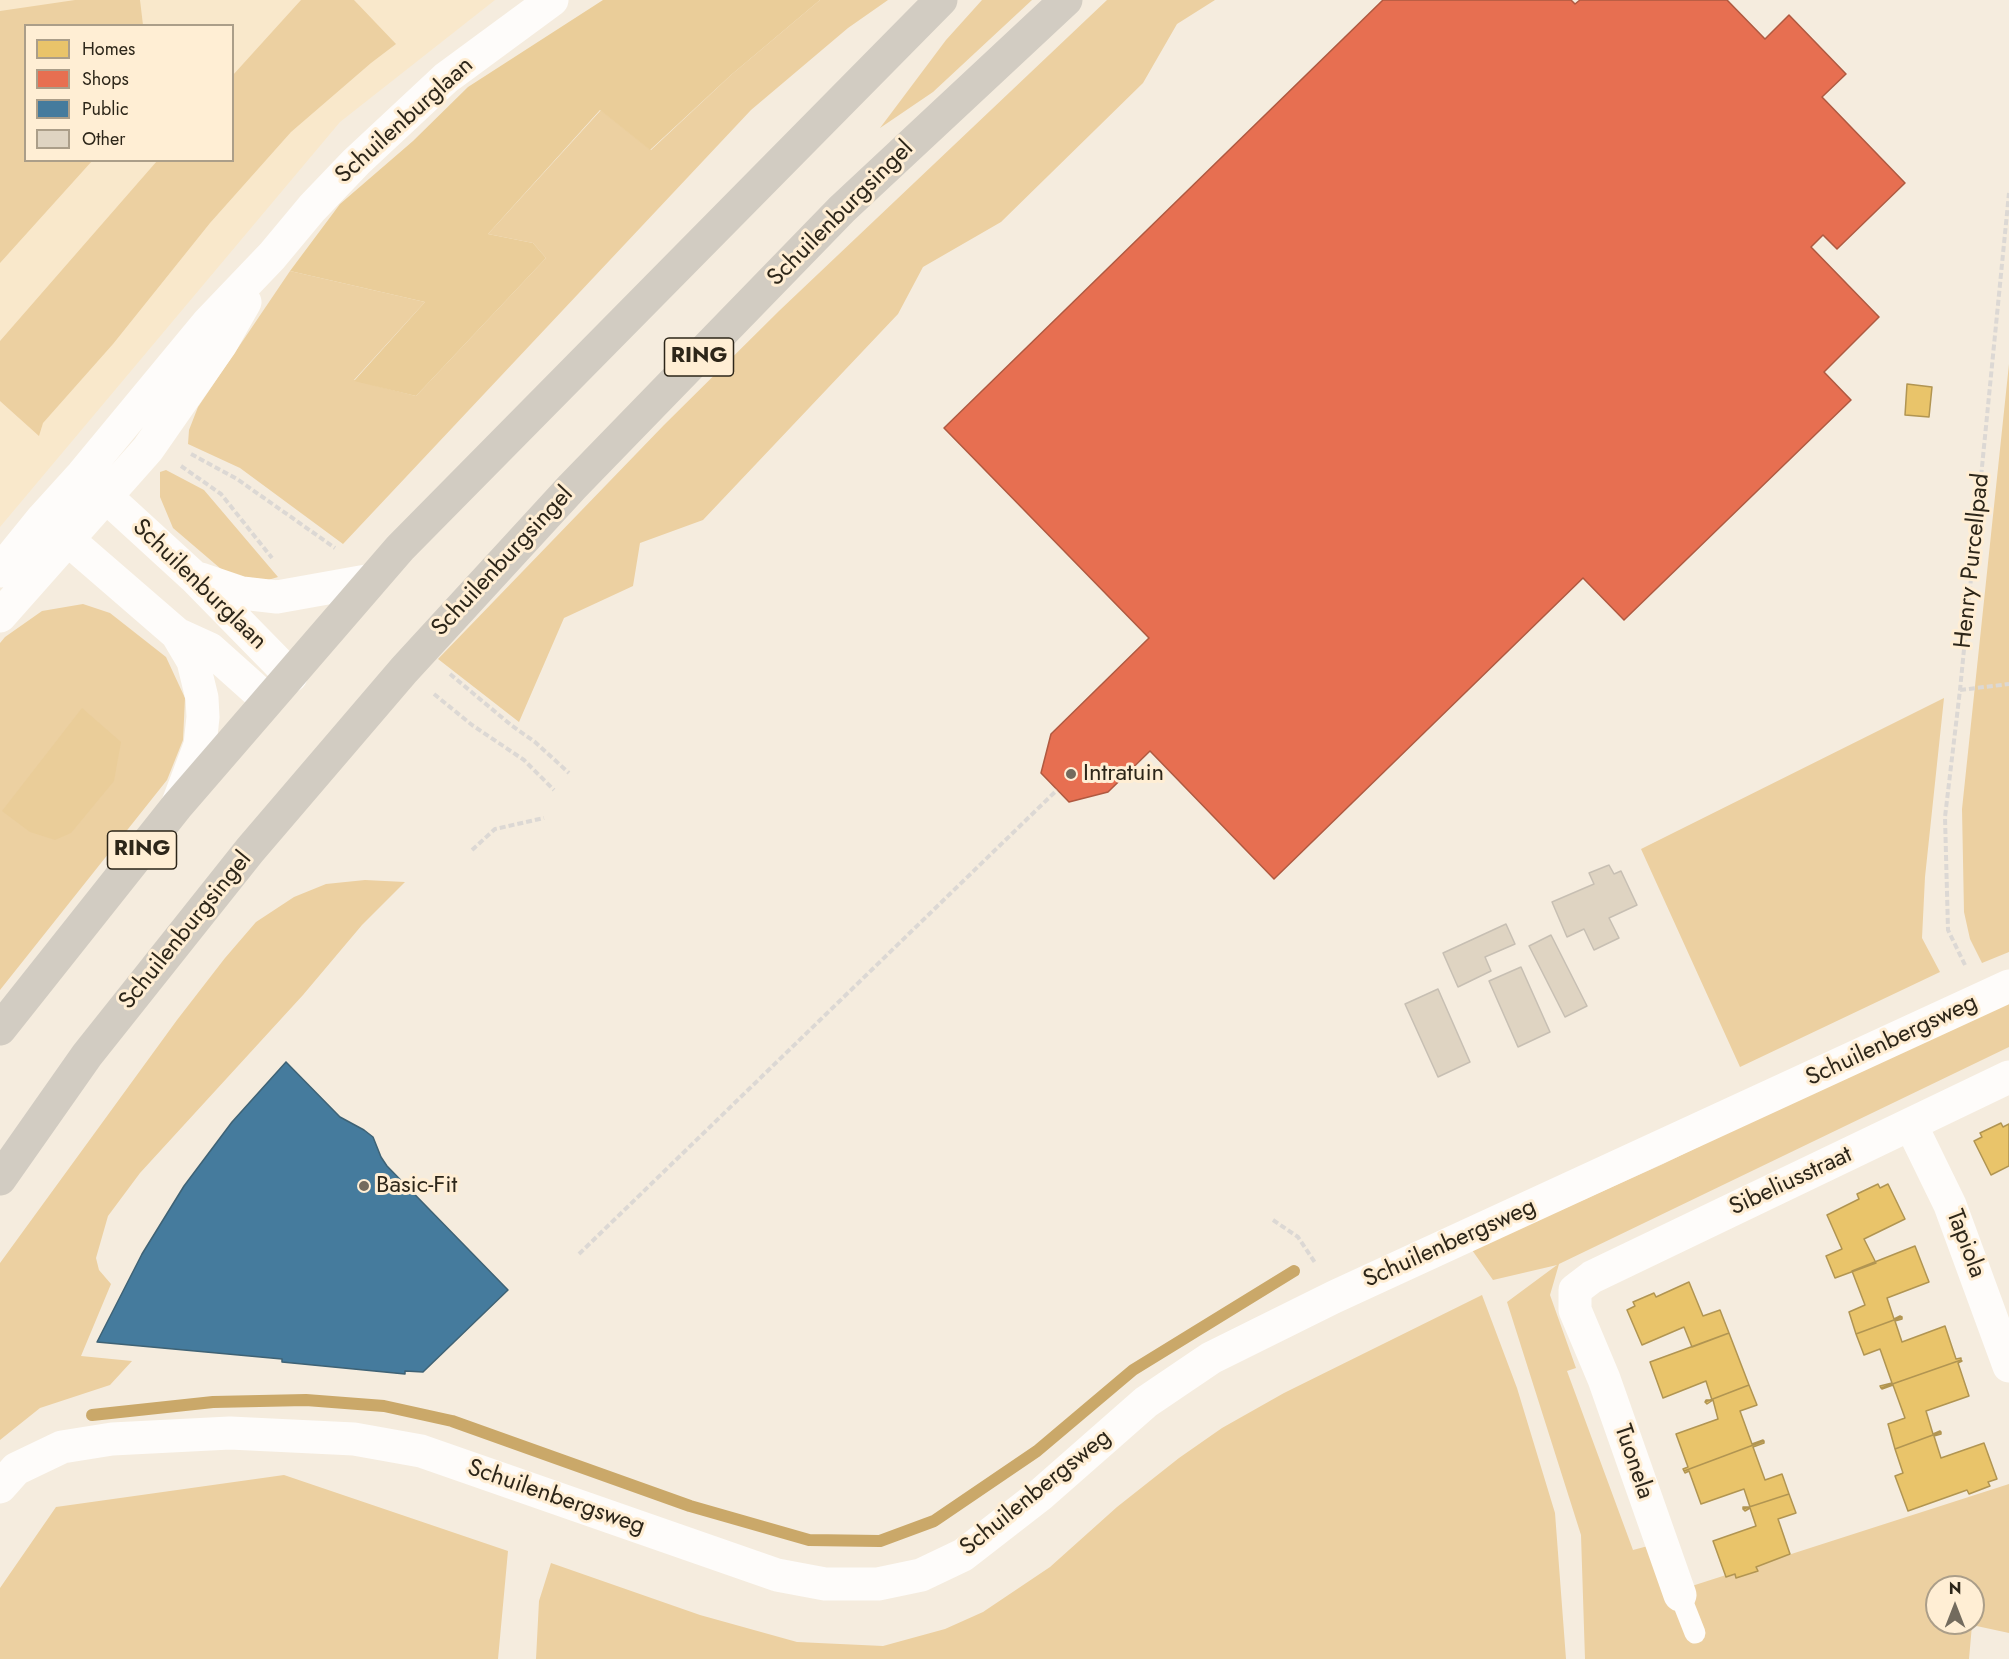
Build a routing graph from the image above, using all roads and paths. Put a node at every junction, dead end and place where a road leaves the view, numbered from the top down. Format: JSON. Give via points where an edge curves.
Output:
{"nodes":[{"id":1,"x":552,"y":0,"type":"edge"},
{"id":2,"x":942,"y":0,"type":"edge"},
{"id":3,"x":1066,"y":0,"type":"edge"},
{"id":4,"x":2009,"y":193,"type":"edge"},
{"id":5,"x":94,"y":485,"type":"junction"},
{"id":6,"x":55,"y":529,"type":"junction"},
{"id":7,"x":0,"y":571,"type":"edge"},
{"id":8,"x":194,"y":577,"type":"junction"},
{"id":9,"x":372,"y":580,"type":"junction"},
{"id":10,"x":0,"y":616,"type":"edge"},
{"id":11,"x":177,"y":634,"type":"junction"},
{"id":12,"x":291,"y":676,"type":"junction"},
{"id":13,"x":2009,"y":684,"type":"edge"},
{"id":14,"x":1960,"y":690,"type":"junction"},
{"id":15,"x":267,"y":700,"type":"junction"},
{"id":16,"x":1057,"y":790,"type":"dead end"},
{"id":17,"x":177,"y":806,"type":"junction"},
{"id":18,"x":544,"y":818,"type":"dead end"},
{"id":19,"x":472,"y":850,"type":"dead end"},
{"id":20,"x":1948,"y":930,"type":"dead end"},
{"id":21,"x":2009,"y":986,"type":"edge"},
{"id":22,"x":0,"y":1029,"type":"edge"},
{"id":23,"x":2009,"y":1077,"type":"edge"},
{"id":24,"x":1911,"y":1125,"type":"junction"},
{"id":25,"x":0,"y":1179,"type":"edge"},
{"id":26,"x":1273,"y":1220,"type":"dead end"},
{"id":27,"x":579,"y":1254,"type":"dead end"},
{"id":28,"x":1575,"y":1290,"type":"joint"},
{"id":29,"x":1334,"y":1297,"type":"junction"},
{"id":30,"x":2009,"y":1366,"type":"edge"},
{"id":31,"x":0,"y":1487,"type":"edge"},
{"id":32,"x":1680,"y":1595,"type":"joint"},
{"id":33,"x":1695,"y":1634,"type":"dead end"}],
"edges":[{"from":1,"to":5,"type":"street","name":"Schuilenburglaan","via":[[446,78],[312,208],[207,324]]},
{"from":2,"to":9,"type":"main road","number":"RING"},
{"from":3,"to":25,"type":"main road","name":"Schuilenburgsingel","number":"RING","via":[[842,209],[572,487],[404,670],[250,850],[87,1055]]},
{"from":4,"to":14,"type":"path","name":"Henry Purcellpad"},
{"from":5,"to":6,"type":"street","name":"Schuilenburglaan"},
{"from":5,"to":8,"type":"street","name":"Schuilenburglaan"},
{"from":6,"to":7,"type":"street","name":"Schuilenburglaan"},
{"from":6,"to":10,"type":"street","name":"Schuilenburglaan"},
{"from":6,"to":11,"type":"street","name":"Schuilenburglaan"},
{"from":8,"to":9,"type":"street","via":[[242,593],[277,597]]},
{"from":8,"to":12,"type":"street","name":"Schuilenburglaan"},
{"from":9,"to":12,"type":"main road","number":"RING"},
{"from":11,"to":15,"type":"street","name":"Schuilenburglaan","via":[[210,649]]},
{"from":11,"to":17,"type":"street","name":"Schuilenburglaan","via":[[193,661],[203,717],[200,745]]},
{"from":12,"to":15,"type":"main road","number":"RING"},
{"from":13,"to":14,"type":"path"},
{"from":14,"to":20,"type":"path","name":"Henry Purcellpad","via":[[1946,818]]},
{"from":15,"to":17,"type":"main road","number":"RING"},
{"from":16,"to":27,"type":"path"},
{"from":17,"to":22,"type":"main road","number":"RING"},
{"from":18,"to":19,"type":"path","via":[[495,829]]},
{"from":21,"to":29,"type":"street","name":"Schuilenbergsweg"},
{"from":23,"to":24,"type":"street","name":"Sibeliusstraat"},
{"from":24,"to":28,"type":"street","name":"Sibeliusstraat","via":[[1592,1277]]},
{"from":24,"to":30,"type":"street","name":"Tapiola","via":[[1950,1205]]},
{"from":26,"to":29,"type":"path","via":[[1298,1237]]},
{"from":28,"to":32,"type":"street","name":"Tuonela","via":[[1575,1310],[1604,1379]]},
{"from":29,"to":31,"type":"street","name":"Schuilenbergsweg","via":[[1211,1358],[1146,1402],[1039,1496],[963,1555],[921,1575],[878,1584],[825,1584],[777,1575],[421,1451],[354,1439],[230,1433],[112,1438],[62,1447],[16,1469]]},
{"from":32,"to":33,"type":"lane","name":"Tuonela"}]}
